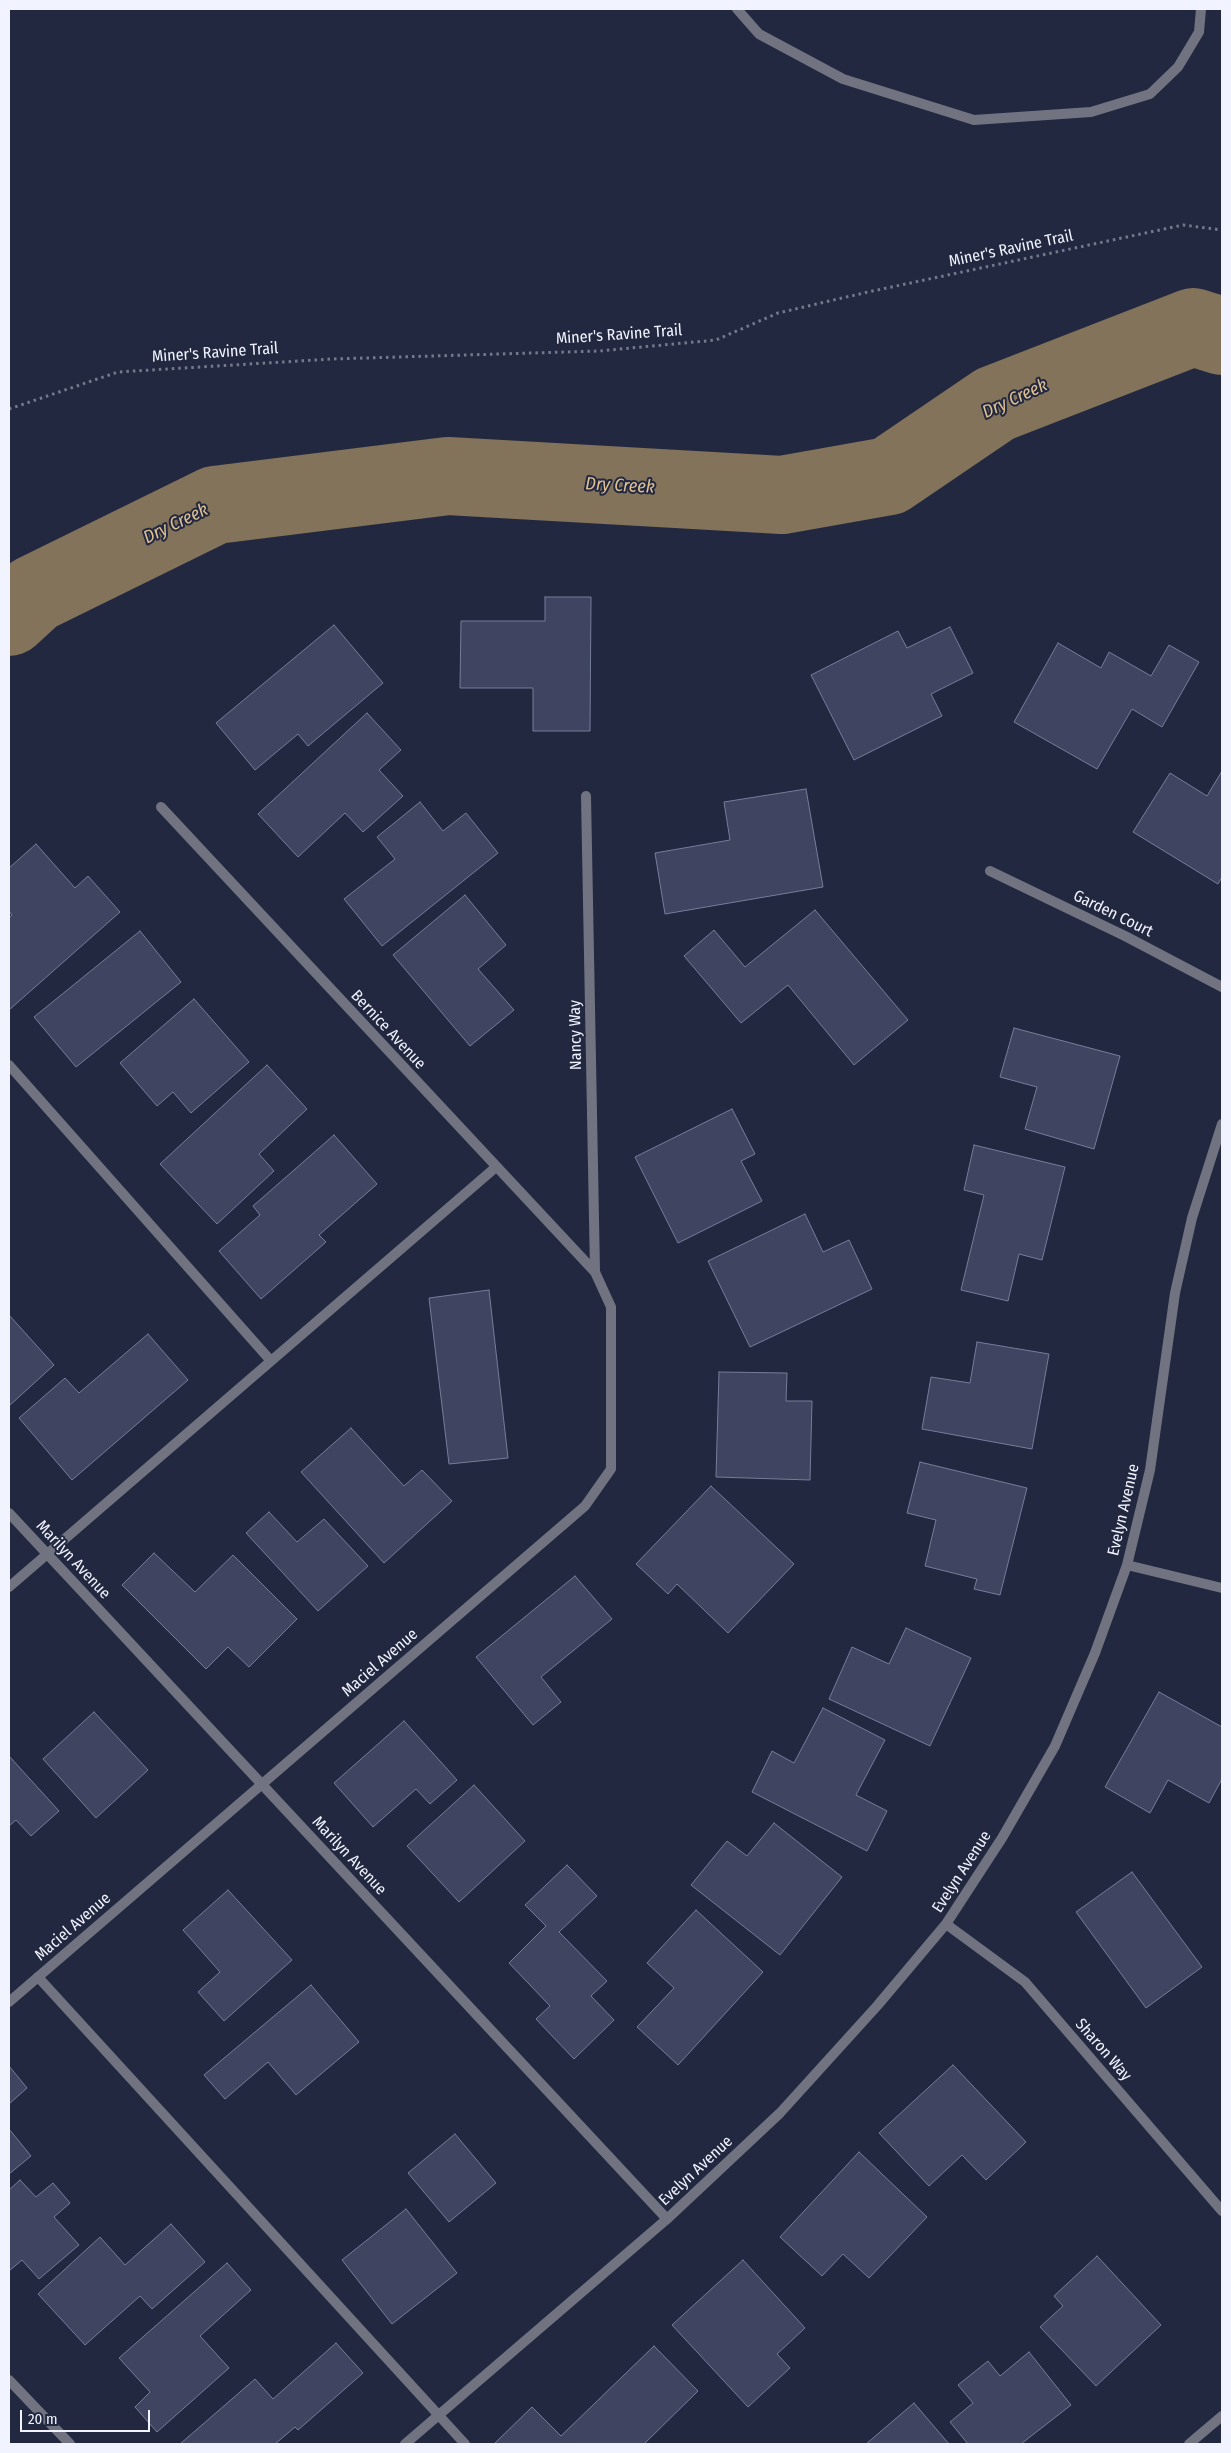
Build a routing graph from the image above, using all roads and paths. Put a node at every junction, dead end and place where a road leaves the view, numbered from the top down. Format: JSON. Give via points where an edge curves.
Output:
{"nodes":[{"id":1,"x":737,"y":9,"type":"edge"},
{"id":2,"x":1201,"y":9,"type":"edge"},
{"id":3,"x":1222,"y":230,"type":"edge"},
{"id":4,"x":9,"y":410,"type":"edge"},
{"id":5,"x":586,"y":796,"type":"dead end"},
{"id":6,"x":161,"y":807,"type":"dead end"},
{"id":7,"x":990,"y":871,"type":"dead end"},
{"id":8,"x":1222,"y":987,"type":"edge"},
{"id":9,"x":9,"y":1066,"type":"edge"},
{"id":10,"x":1222,"y":1124,"type":"edge"},
{"id":11,"x":496,"y":1167,"type":"junction"},
{"id":12,"x":595,"y":1272,"type":"junction"},
{"id":13,"x":270,"y":1361,"type":"junction"},
{"id":14,"x":9,"y":1513,"type":"edge"},
{"id":15,"x":47,"y":1554,"type":"junction"},
{"id":16,"x":1127,"y":1565,"type":"junction"},
{"id":17,"x":9,"y":1587,"type":"edge"},
{"id":18,"x":1222,"y":1588,"type":"edge"},
{"id":19,"x":261,"y":1784,"type":"junction"},
{"id":20,"x":946,"y":1924,"type":"junction"},
{"id":21,"x":38,"y":1977,"type":"junction"},
{"id":22,"x":9,"y":2002,"type":"edge"},
{"id":23,"x":1222,"y":2211,"type":"edge"},
{"id":24,"x":667,"y":2219,"type":"junction"},
{"id":25,"x":9,"y":2380,"type":"edge"},
{"id":26,"x":438,"y":2416,"type":"junction"},
{"id":27,"x":1222,"y":2416,"type":"edge"},
{"id":28,"x":70,"y":2444,"type":"edge"},
{"id":29,"x":405,"y":2444,"type":"edge"},
{"id":30,"x":465,"y":2444,"type":"edge"},
{"id":31,"x":1190,"y":2444,"type":"edge"}],
"edges":[{"from":1,"to":2,"type":"street","via":[[759,34],[844,79],[974,120],[1091,112],[1150,94],[1178,67],[1199,32]]},
{"from":3,"to":4,"type":"path","name":"Miner's Ravine Trail","via":[[1183,226],[868,292],[778,313],[716,340],[599,352],[332,359],[118,372]]},
{"from":5,"to":12,"type":"street","name":"Nancy Way"},
{"from":6,"to":11,"type":"street","name":"Bernice Avenue"},
{"from":7,"to":8,"type":"street","name":"Garden Court"},
{"from":9,"to":13,"type":"street"},
{"from":10,"to":16,"type":"street","name":"Evelyn Avenue","via":[[1192,1218],[1175,1293],[1150,1470]]},
{"from":11,"to":12,"type":"street","name":"Bernice Avenue"},
{"from":11,"to":13,"type":"street"},
{"from":12,"to":19,"type":"street","name":"Maciel Avenue","via":[[611,1307],[610,1469],[585,1506]]},
{"from":13,"to":15,"type":"street"},
{"from":14,"to":15,"type":"street","name":"Marilyn Avenue"},
{"from":15,"to":17,"type":"street"},
{"from":15,"to":19,"type":"street","name":"Marilyn Avenue"},
{"from":16,"to":18,"type":"street"},
{"from":16,"to":20,"type":"street","name":"Evelyn Avenue","via":[[1096,1653],[1056,1746]]},
{"from":19,"to":21,"type":"street","name":"Maciel Avenue"},
{"from":19,"to":24,"type":"street","name":"Marilyn Avenue"},
{"from":20,"to":23,"type":"street","name":"Sharon Way","via":[[1025,1982]]},
{"from":20,"to":24,"type":"street","name":"Evelyn Avenue","via":[[780,2113]]},
{"from":21,"to":22,"type":"street","name":"Maciel Avenue"},
{"from":21,"to":26,"type":"street"},
{"from":24,"to":26,"type":"street","name":"Evelyn Avenue"},
{"from":25,"to":28,"type":"street"},
{"from":26,"to":29,"type":"street","name":"Evelyn Avenue"},
{"from":26,"to":30,"type":"street"},
{"from":27,"to":31,"type":"street"}]}
